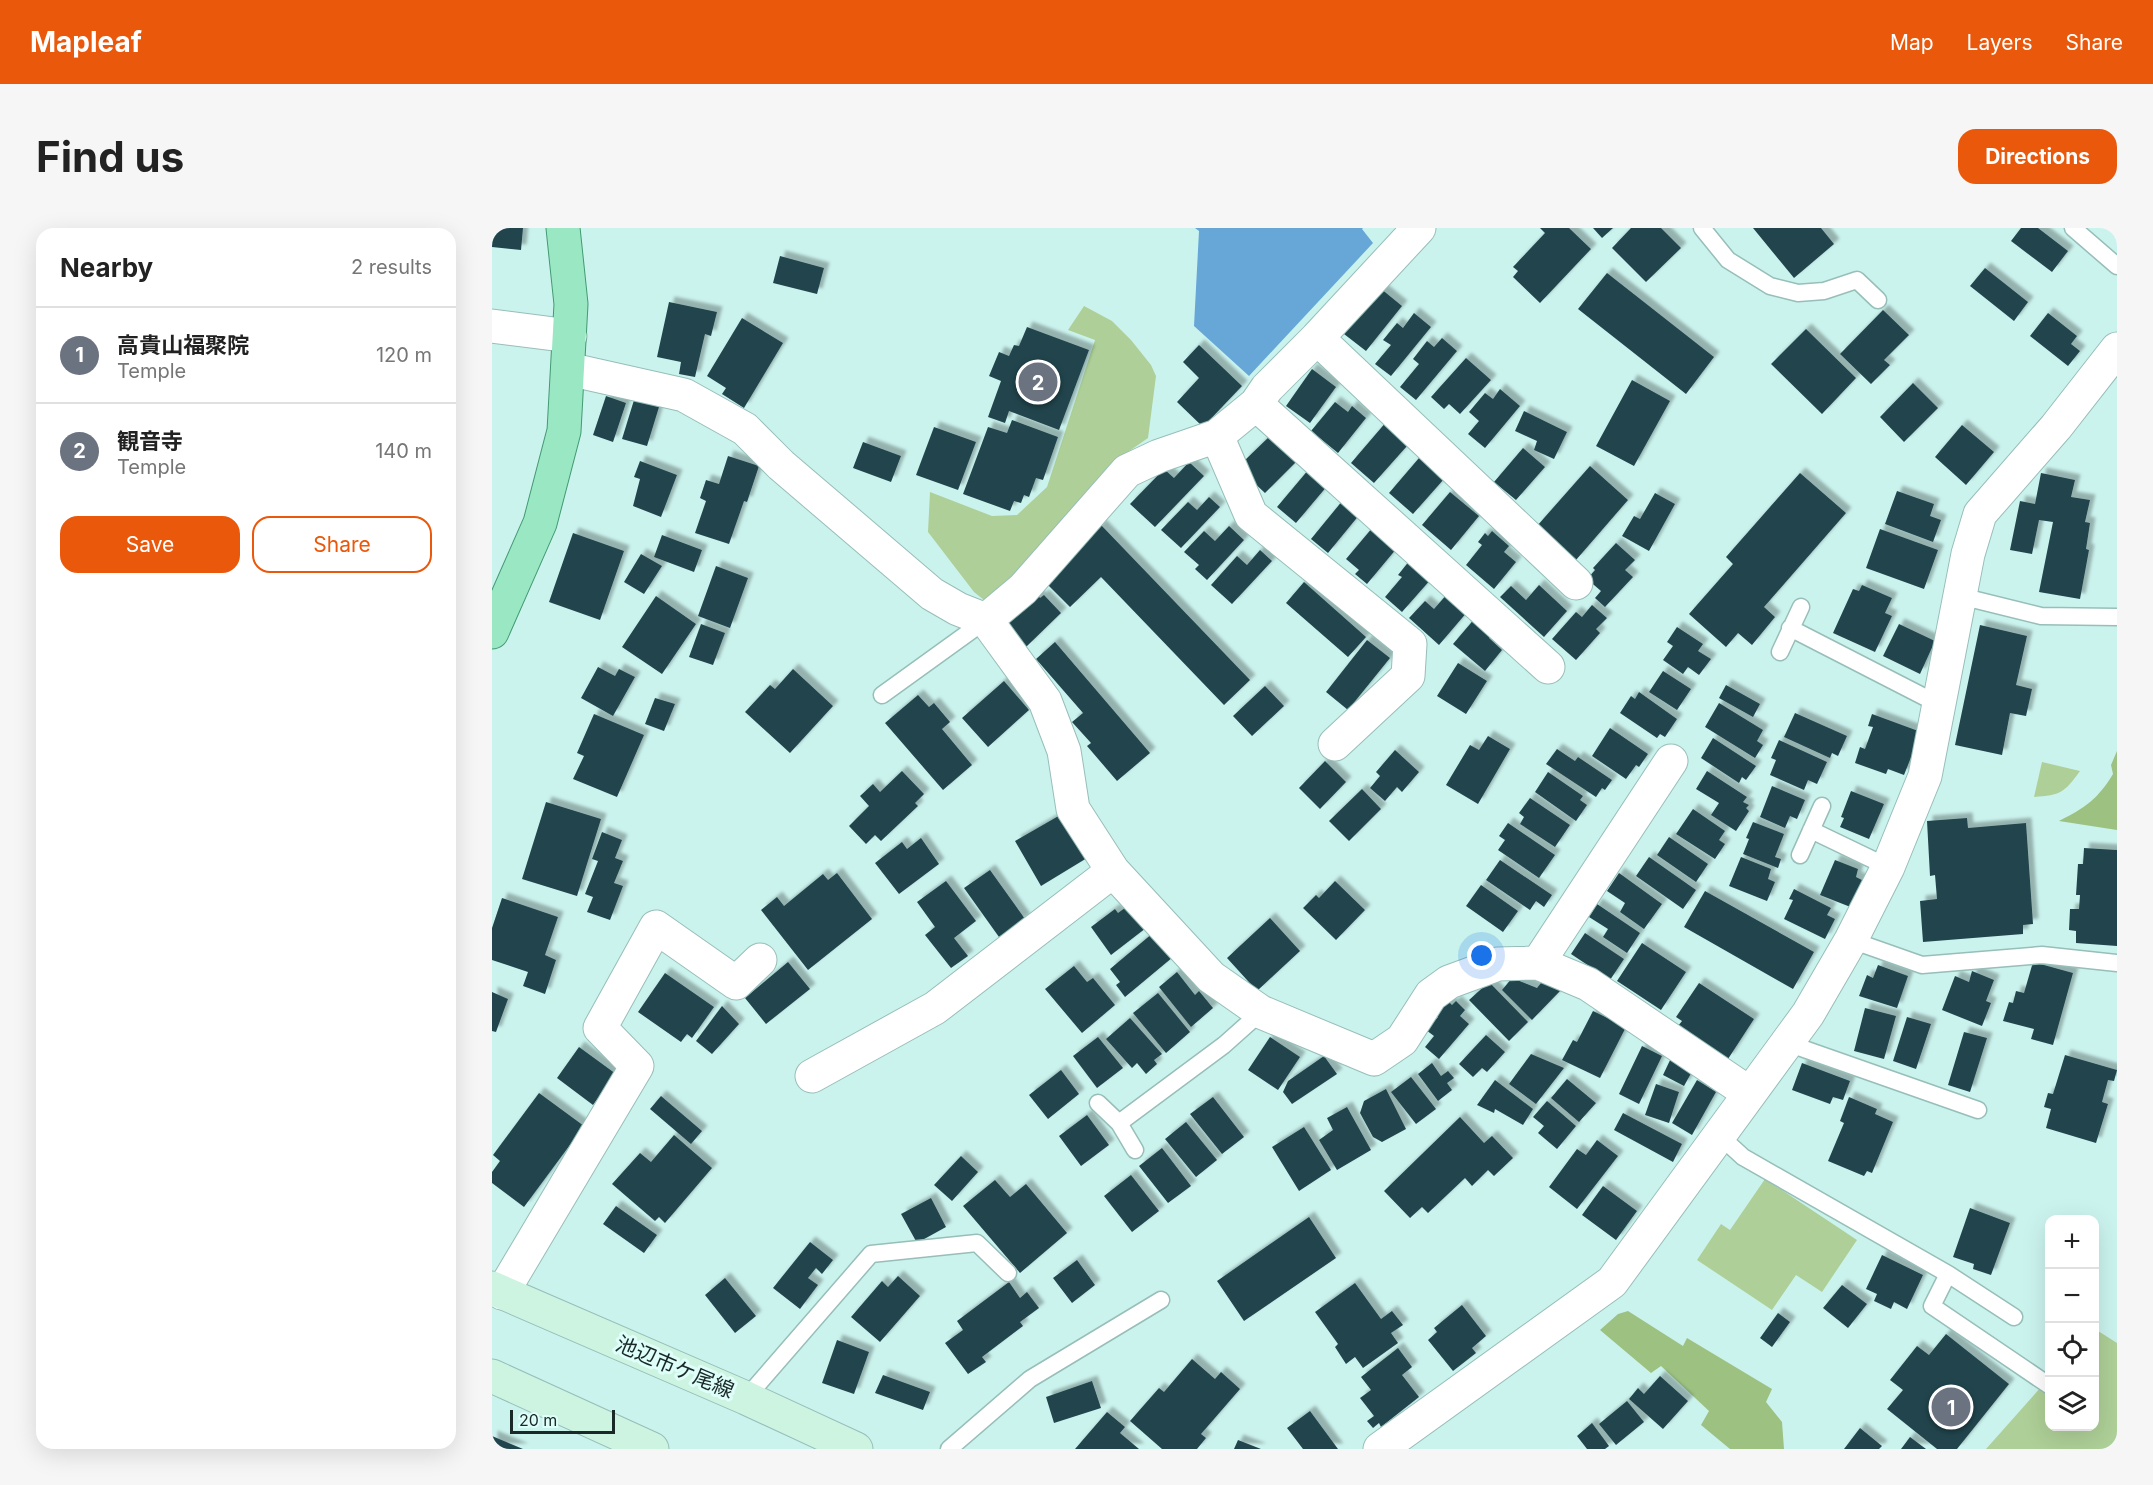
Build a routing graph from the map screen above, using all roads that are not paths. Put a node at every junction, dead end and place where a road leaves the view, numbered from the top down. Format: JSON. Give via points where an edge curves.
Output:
{"nodes":[{"id":1,"x":563,"y":228,"type":"edge"},
{"id":2,"x":1419,"y":228,"type":"edge"},
{"id":3,"x":1702,"y":228,"type":"edge"},
{"id":4,"x":2073,"y":228,"type":"edge"},
{"id":5,"x":2117,"y":266,"type":"edge"},
{"id":6,"x":1878,"y":300,"type":"dead end"},
{"id":7,"x":492,"y":326,"type":"edge"},
{"id":8,"x":570,"y":336,"type":"junction"},
{"id":9,"x":1317,"y":339,"type":"junction"},
{"id":10,"x":2117,"y":349,"type":"edge"},
{"id":11,"x":568,"y":369,"type":"junction"},
{"id":12,"x":1256,"y":404,"type":"junction"},
{"id":13,"x":1216,"y":436,"type":"junction"},
{"id":14,"x":1576,"y":583,"type":"dead end"},
{"id":15,"x":1960,"y":596,"type":"junction"},
{"id":16,"x":1801,"y":607,"type":"dead end"},
{"id":17,"x":2117,"y":617,"type":"edge"},
{"id":18,"x":986,"y":620,"type":"junction"},
{"id":19,"x":1790,"y":628,"type":"junction"},
{"id":20,"x":492,"y":632,"type":"edge"},
{"id":21,"x":1780,"y":652,"type":"dead end"},
{"id":22,"x":1548,"y":667,"type":"dead end"},
{"id":23,"x":882,"y":695,"type":"dead end"},
{"id":24,"x":1940,"y":705,"type":"junction"},
{"id":25,"x":1335,"y":744,"type":"dead end"},
{"id":26,"x":1671,"y":761,"type":"dead end"},
{"id":27,"x":1822,"y":806,"type":"dead end"},
{"id":28,"x":1811,"y":830,"type":"junction"},
{"id":29,"x":1800,"y":855,"type":"dead end"},
{"id":30,"x":1888,"y":867,"type":"junction"},
{"id":31,"x":1113,"y":871,"type":"junction"},
{"id":32,"x":1851,"y":940,"type":"junction"},
{"id":33,"x":760,"y":960,"type":"dead end"},
{"id":34,"x":1538,"y":963,"type":"junction"},
{"id":35,"x":2117,"y":963,"type":"edge"},
{"id":36,"x":1261,"y":1012,"type":"junction"},
{"id":37,"x":1786,"y":1043,"type":"junction"},
{"id":38,"x":812,"y":1076,"type":"dead end"},
{"id":39,"x":1749,"y":1093,"type":"junction"},
{"id":40,"x":1098,"y":1102,"type":"dead end"},
{"id":41,"x":1978,"y":1110,"type":"dead end"},
{"id":42,"x":1119,"y":1123,"type":"junction"},
{"id":43,"x":1719,"y":1135,"type":"junction"},
{"id":44,"x":1135,"y":1150,"type":"dead end"},
{"id":45,"x":1008,"y":1273,"type":"dead end"},
{"id":46,"x":1948,"y":1274,"type":"junction"},
{"id":47,"x":497,"y":1290,"type":"edge"},
{"id":48,"x":1161,"y":1300,"type":"dead end"},
{"id":49,"x":2014,"y":1317,"type":"dead end"},
{"id":50,"x":492,"y":1376,"type":"edge"},
{"id":51,"x":2045,"y":1383,"type":"edge"},
{"id":52,"x":746,"y":1398,"type":"junction"},
{"id":53,"x":652,"y":1449,"type":"edge"},
{"id":54,"x":856,"y":1449,"type":"edge"},
{"id":55,"x":949,"y":1449,"type":"edge"},
{"id":56,"x":1380,"y":1449,"type":"edge"}],
"edges":[{"from":1,"to":8,"type":"main road","via":[[571,304]]},
{"from":2,"to":9,"type":"street"},
{"from":3,"to":6,"type":"lane","via":[[1728,260],[1770,286],[1798,293],[1824,291],[1857,280]]},
{"from":4,"to":5,"type":"lane"},
{"from":7,"to":8,"type":"street"},
{"from":8,"to":11,"type":"main road"},
{"from":9,"to":12,"type":"street"},
{"from":9,"to":14,"type":"street"},
{"from":10,"to":15,"type":"street","via":[[1980,514]]},
{"from":11,"to":18,"type":"street","via":[[684,395],[744,429],[932,594]]},
{"from":11,"to":20,"type":"main road","via":[[564,431],[540,523]]},
{"from":12,"to":13,"type":"street"},
{"from":12,"to":22,"type":"street"},
{"from":13,"to":18,"type":"street","via":[[1127,471],[1023,589]]},
{"from":13,"to":25,"type":"street","via":[[1251,515],[1410,644],[1408,676]]},
{"from":15,"to":17,"type":"lane","via":[[2041,616]]},
{"from":15,"to":24,"type":"street"},
{"from":16,"to":19,"type":"lane"},
{"from":18,"to":23,"type":"lane"},
{"from":18,"to":31,"type":"street","via":[[1045,701],[1064,751],[1073,809]]},
{"from":19,"to":21,"type":"lane"},
{"from":19,"to":24,"type":"lane"},
{"from":24,"to":30,"type":"street","via":[[1925,776]]},
{"from":26,"to":34,"type":"street"},
{"from":27,"to":28,"type":"lane"},
{"from":28,"to":29,"type":"lane"},
{"from":28,"to":30,"type":"lane"},
{"from":30,"to":32,"type":"street"},
{"from":31,"to":36,"type":"street","via":[[1210,977]]},
{"from":31,"to":38,"type":"street","via":[[935,1008]]},
{"from":32,"to":35,"type":"lane","via":[[1922,964],[2042,955]]},
{"from":32,"to":37,"type":"street","via":[[1808,1014]]},
{"from":33,"to":47,"type":"street","via":[[736,983],[656,927],[600,1028],[637,1066]]},
{"from":34,"to":36,"type":"street","via":[[1498,964],[1449,982],[1431,995],[1402,1040],[1374,1059]]},
{"from":34,"to":39,"type":"street","via":[[1588,984]]},
{"from":36,"to":42,"type":"lane","via":[[1224,1045]]},
{"from":37,"to":39,"type":"street"},
{"from":37,"to":41,"type":"lane"},
{"from":39,"to":43,"type":"street"},
{"from":40,"to":42,"type":"lane"},
{"from":42,"to":44,"type":"lane"},
{"from":43,"to":46,"type":"lane","via":[[1743,1157]]},
{"from":43,"to":56,"type":"street","via":[[1612,1282]]},
{"from":45,"to":52,"type":"lane","via":[[977,1243],[871,1254]]},
{"from":46,"to":49,"type":"lane"},
{"from":46,"to":51,"type":"lane","via":[[1932,1306]]},
{"from":47,"to":52,"type":"street","name":"池辺市ケ尾線"},
{"from":48,"to":55,"type":"lane","via":[[1030,1379]]},
{"from":50,"to":53,"type":"street"},
{"from":52,"to":54,"type":"street","name":"池辺市ケ尾線"}]}
